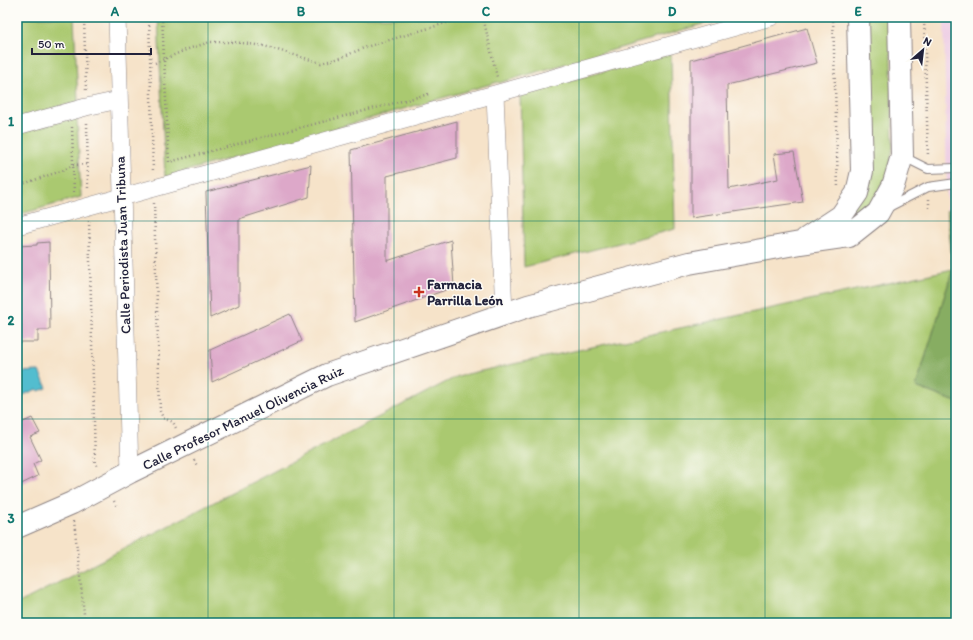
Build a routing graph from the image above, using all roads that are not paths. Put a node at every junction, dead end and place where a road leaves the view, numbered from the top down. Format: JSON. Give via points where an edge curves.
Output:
{"nodes":[{"id":1,"x":117,"y":17,"type":"edge"},
{"id":2,"x":771,"y":17,"type":"edge"},
{"id":3,"x":858,"y":17,"type":"edge"},
{"id":4,"x":899,"y":17,"type":"edge"},
{"id":5,"x":498,"y":94,"type":"junction"},
{"id":6,"x":119,"y":100,"type":"junction"},
{"id":7,"x":17,"y":126,"type":"edge"},
{"id":8,"x":902,"y":156,"type":"junction"},
{"id":9,"x":956,"y":168,"type":"edge"},
{"id":10,"x":956,"y":183,"type":"edge"},
{"id":11,"x":122,"y":197,"type":"junction"},
{"id":12,"x":878,"y":213,"type":"junction"},
{"id":13,"x":17,"y":226,"type":"edge"},
{"id":14,"x":800,"y":243,"type":"junction"},
{"id":15,"x":504,"y":314,"type":"junction"},
{"id":16,"x":130,"y":472,"type":"junction"},
{"id":17,"x":17,"y":527,"type":"edge"}],
"edges":[{"from":1,"to":6,"type":"street","name":"Calle Periodista Juan Tribuna"},
{"from":2,"to":5,"type":"street"},
{"from":3,"to":14,"type":"street","via":[[862,171],[856,193],[841,216]]},
{"from":4,"to":8,"type":"street"},
{"from":5,"to":11,"type":"street"},
{"from":5,"to":15,"type":"street"},
{"from":6,"to":7,"type":"street"},
{"from":6,"to":11,"type":"street","name":"Calle Periodista Juan Tribuna"},
{"from":8,"to":9,"type":"lane","via":[[928,169]]},
{"from":8,"to":12,"type":"street","via":[[893,186]]},
{"from":10,"to":12,"type":"lane","via":[[928,187]]},
{"from":11,"to":13,"type":"street"},
{"from":11,"to":16,"type":"street","name":"Calle Periodista Juan Tribuna"},
{"from":12,"to":14,"type":"street","name":"Calle Profesor Manuel Olivencia Ruiz","via":[[849,236]]},
{"from":14,"to":15,"type":"street","name":"Calle Profesor Manuel Olivencia Ruiz","via":[[689,263]]},
{"from":15,"to":16,"type":"street","name":"Calle Profesor Manuel Olivencia Ruiz","via":[[327,375]]},
{"from":16,"to":17,"type":"street","name":"Calle Profesor Manuel Olivencia Ruiz","via":[[72,503]]}]}
